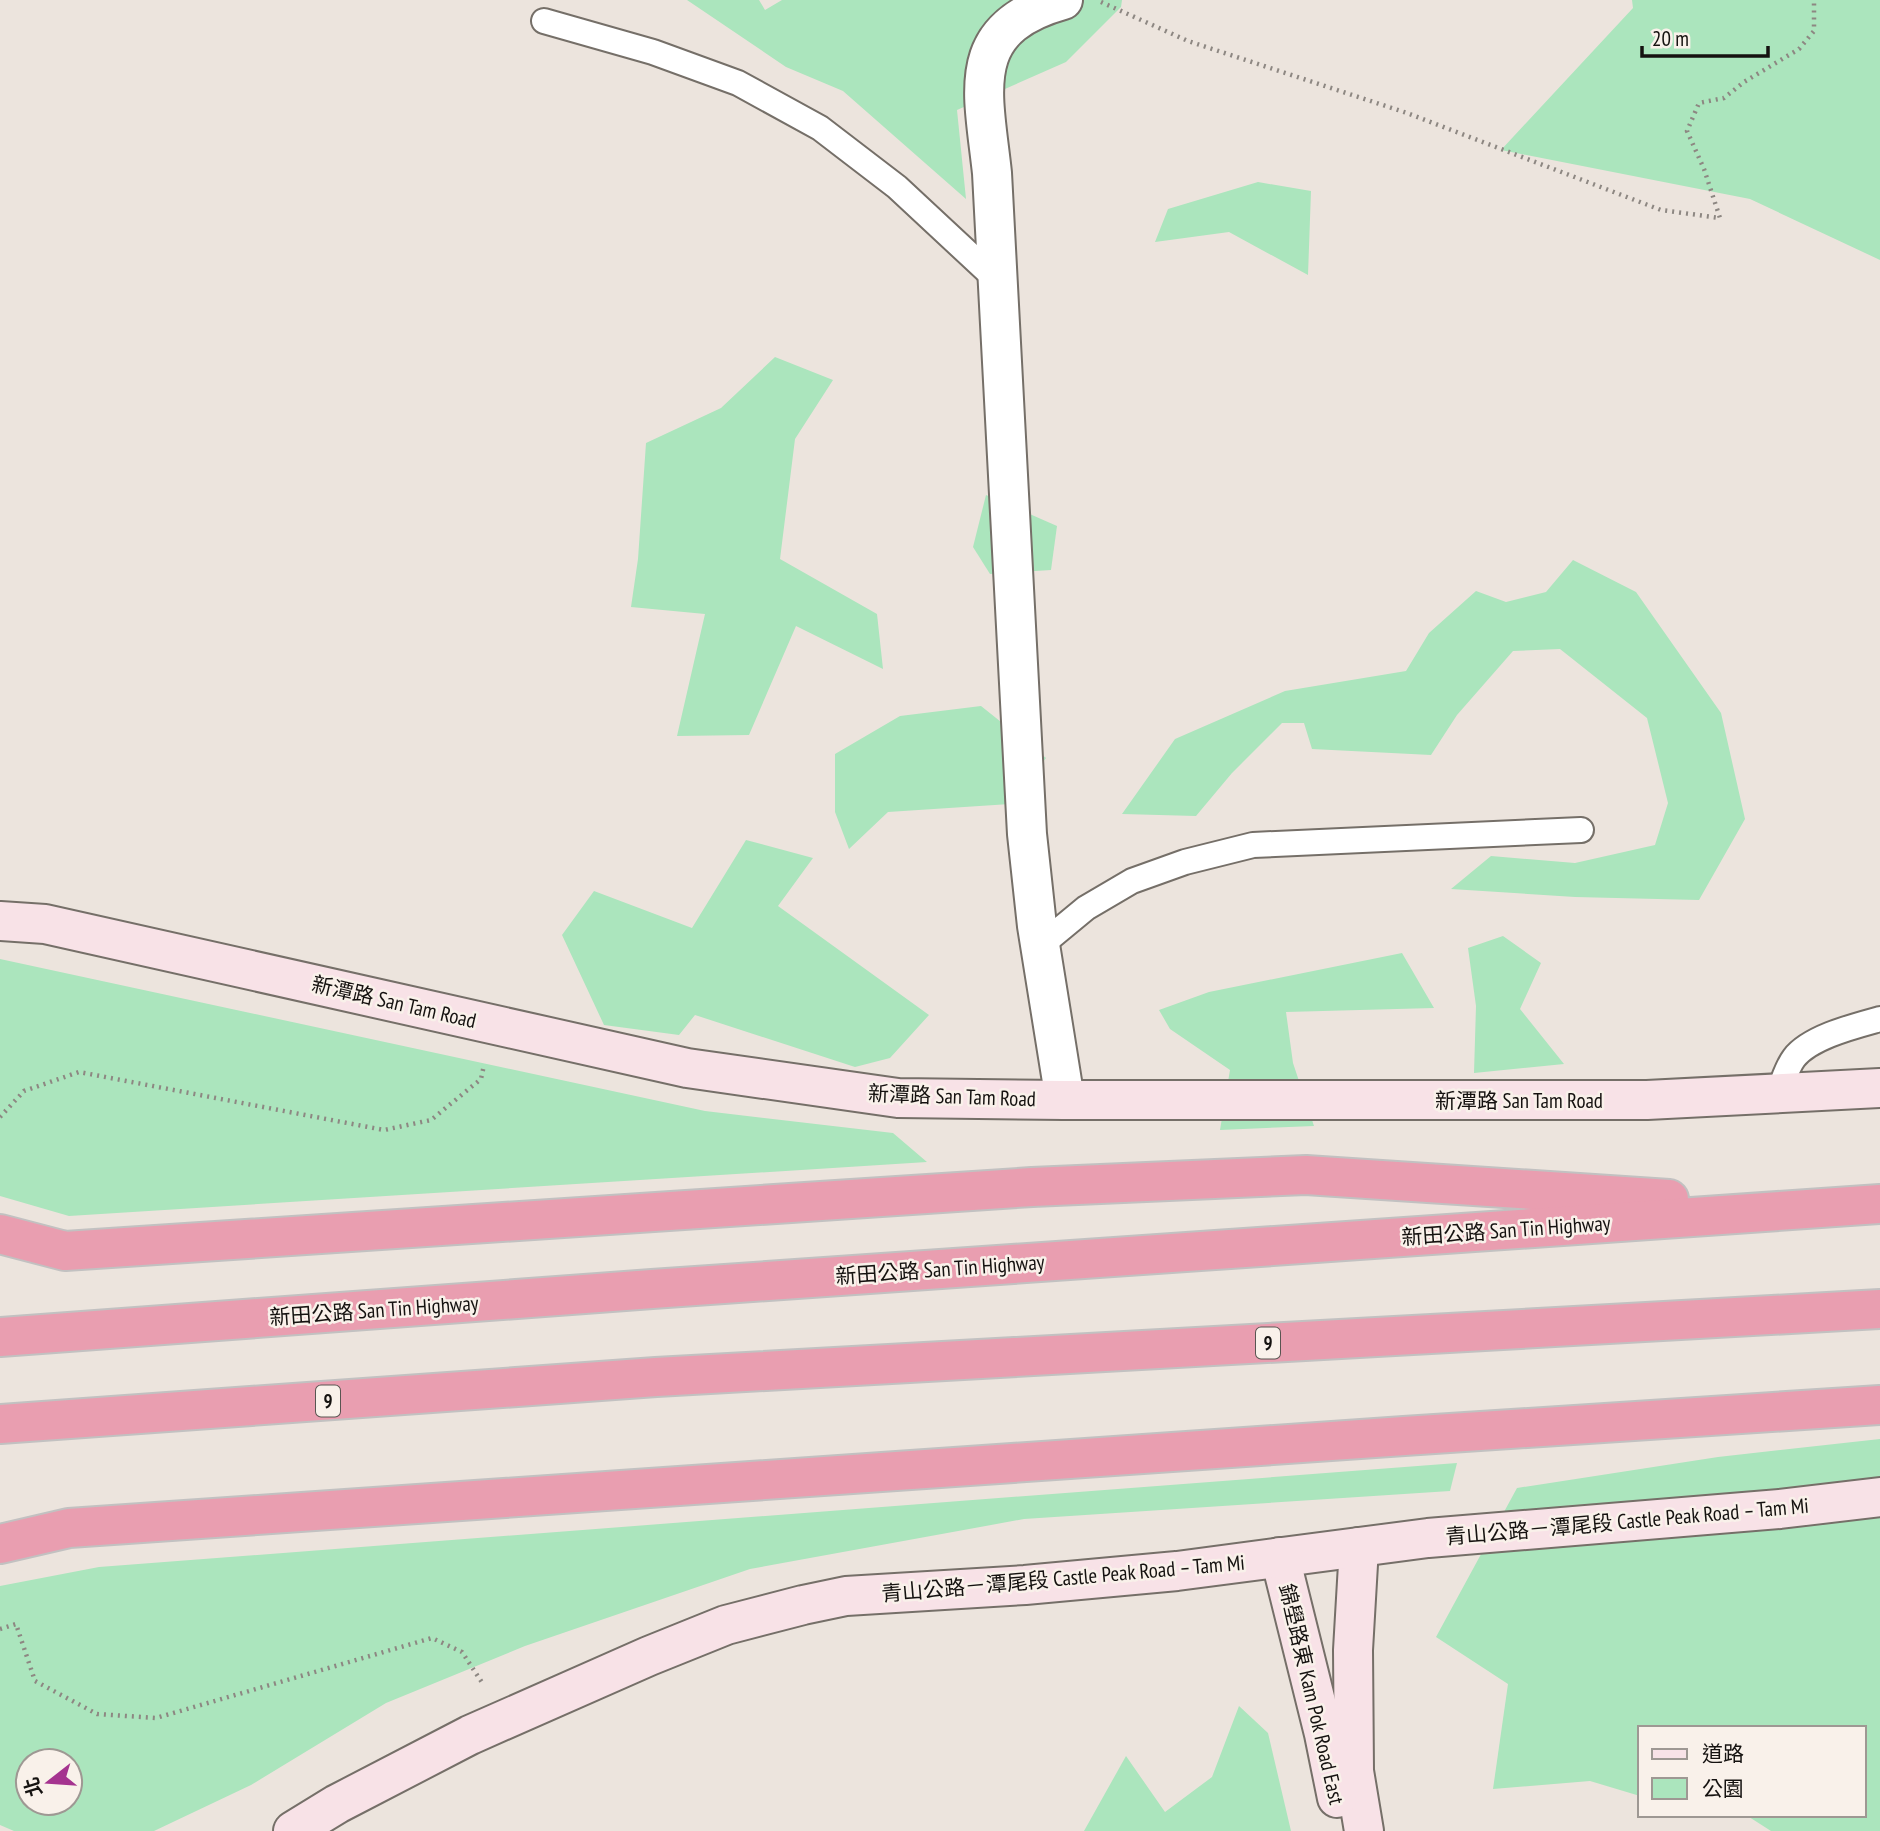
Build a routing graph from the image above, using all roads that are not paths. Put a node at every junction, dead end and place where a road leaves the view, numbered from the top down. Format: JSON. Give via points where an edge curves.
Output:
{"nodes":[{"id":1,"x":1063,"y":0,"type":"edge"},
{"id":2,"x":544,"y":21,"type":"dead end"},
{"id":3,"x":998,"y":281,"type":"junction"},
{"id":4,"x":1581,"y":830,"type":"dead end"},
{"id":5,"x":0,"y":921,"type":"edge"},
{"id":6,"x":1040,"y":946,"type":"junction"},
{"id":7,"x":1880,"y":1019,"type":"edge"},
{"id":8,"x":1880,"y":1088,"type":"edge"},
{"id":9,"x":1778,"y":1093,"type":"junction"},
{"id":10,"x":1065,"y":1100,"type":"junction"},
{"id":11,"x":1880,"y":1204,"type":"edge"},
{"id":12,"x":1821,"y":1208,"type":"junction"},
{"id":13,"x":0,"y":1234,"type":"edge"},
{"id":14,"x":1880,"y":1309,"type":"edge"},
{"id":15,"x":0,"y":1337,"type":"edge"},
{"id":16,"x":1880,"y":1405,"type":"edge"},
{"id":17,"x":0,"y":1424,"type":"edge"},
{"id":18,"x":1880,"y":1497,"type":"edge"},
{"id":19,"x":0,"y":1544,"type":"edge"},
{"id":20,"x":1359,"y":1546,"type":"junction"},
{"id":21,"x":1280,"y":1557,"type":"junction"},
{"id":22,"x":293,"y":1831,"type":"edge"},
{"id":23,"x":1345,"y":1831,"type":"edge"},
{"id":24,"x":1364,"y":1831,"type":"edge"}],
"edges":[{"from":1,"to":3,"type":"street","via":[[1036,8],[1010,24],[990,49],[984,73]]},
{"from":2,"to":3,"type":"lane","via":[[653,52],[738,83],[820,128],[897,187]]},
{"from":3,"to":6,"type":"street","via":[[1027,834]]},
{"from":4,"to":6,"type":"lane","via":[[1253,845],[1132,881],[1086,908]]},
{"from":5,"to":10,"type":"street","name":"新潭路 San Tam Road","via":[[45,924],[687,1068],[898,1098]]},
{"from":6,"to":10,"type":"street"},
{"from":7,"to":9,"type":"lane","via":[[1817,1041],[1795,1057]]},
{"from":8,"to":9,"type":"street","name":"新潭路 San Tam Road"},
{"from":9,"to":10,"type":"street","name":"新潭路 San Tam Road","via":[[1647,1100]]},
{"from":11,"to":12,"type":"highway","name":"新田公路 San Tin Highway"},
{"from":12,"to":13,"type":"highway","via":[[1306,1175],[1032,1187],[65,1251]]},
{"from":12,"to":15,"type":"highway","name":"新田公路 San Tin Highway"},
{"from":14,"to":17,"type":"highway","number":"9","via":[[656,1377]]},
{"from":16,"to":19,"type":"highway","via":[[69,1528]]},
{"from":18,"to":20,"type":"street","name":"青山公路－潭尾段 Castle Peak Road – Tam Mi"},
{"from":20,"to":21,"type":"street","name":"青山公路－潭尾段 Castle Peak Road – Tam Mi"},
{"from":20,"to":24,"type":"street","name":"錦壆路東 Kam Pok Road East","via":[[1353,1650],[1354,1771]]},
{"from":21,"to":22,"type":"street","name":"青山公路－潭尾段 Castle Peak Road – Tam Mi","via":[[1025,1585],[846,1596],[726,1625],[470,1735]]},
{"from":21,"to":23,"type":"street","name":"錦壆路東 Kam Pok Road East"}]}
